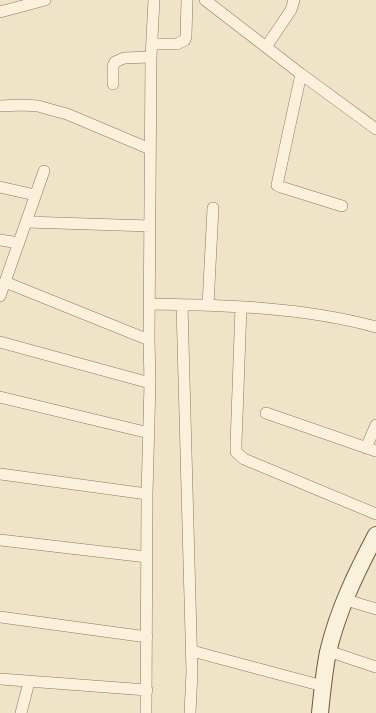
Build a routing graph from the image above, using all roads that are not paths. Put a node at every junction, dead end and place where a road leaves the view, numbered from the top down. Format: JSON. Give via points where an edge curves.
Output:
{"nodes":[{"id":1,"x":45,"y":0,"type":"edge"},
{"id":2,"x":154,"y":0,"type":"edge"},
{"id":3,"x":187,"y":0,"type":"edge"},
{"id":4,"x":205,"y":0,"type":"edge"},
{"id":5,"x":294,"y":0,"type":"edge"},
{"id":6,"x":0,"y":12,"type":"edge"},
{"id":7,"x":152,"y":44,"type":"junction"},
{"id":8,"x":266,"y":47,"type":"junction"},
{"id":9,"x":151,"y":57,"type":"junction"},
{"id":10,"x":301,"y":74,"type":"junction"},
{"id":11,"x":113,"y":84,"type":"dead end"},
{"id":12,"x":0,"y":106,"type":"edge"},
{"id":13,"x":376,"y":128,"type":"edge"},
{"id":14,"x":150,"y":149,"type":"junction"},
{"id":15,"x":44,"y":171,"type":"dead end"},
{"id":16,"x":0,"y":187,"type":"edge"},
{"id":17,"x":35,"y":195,"type":"junction"},
{"id":18,"x":342,"y":206,"type":"dead end"},
{"id":19,"x":213,"y":208,"type":"dead end"},
{"id":20,"x":26,"y":222,"type":"junction"},
{"id":21,"x":150,"y":226,"type":"junction"},
{"id":22,"x":0,"y":240,"type":"edge"},
{"id":23,"x":19,"y":243,"type":"junction"},
{"id":24,"x":5,"y":282,"type":"junction"},
{"id":25,"x":0,"y":296,"type":"edge"},
{"id":26,"x":149,"y":304,"type":"junction"},
{"id":27,"x":182,"y":305,"type":"junction"},
{"id":28,"x":208,"y":305,"type":"junction"},
{"id":29,"x":240,"y":307,"type":"junction"},
{"id":30,"x":376,"y":326,"type":"edge"},
{"id":31,"x":149,"y":340,"type":"junction"},
{"id":32,"x":0,"y":342,"type":"edge"},
{"id":33,"x":150,"y":383,"type":"junction"},
{"id":34,"x":0,"y":397,"type":"edge"},
{"id":35,"x":266,"y":412,"type":"dead end"},
{"id":36,"x":376,"y":425,"type":"edge"},
{"id":37,"x":150,"y":433,"type":"junction"},
{"id":38,"x":371,"y":450,"type":"edge"},
{"id":39,"x":0,"y":474,"type":"edge"},
{"id":40,"x":147,"y":494,"type":"junction"},
{"id":41,"x":376,"y":514,"type":"edge"},
{"id":42,"x":376,"y":535,"type":"edge"},
{"id":43,"x":0,"y":540,"type":"edge"},
{"id":44,"x":376,"y":555,"type":"edge"},
{"id":45,"x":147,"y":557,"type":"junction"},
{"id":46,"x":353,"y":602,"type":"junction"},
{"id":47,"x":376,"y":609,"type":"edge"},
{"id":48,"x":0,"y":617,"type":"edge"},
{"id":49,"x":147,"y":637,"type":"junction"},
{"id":50,"x":192,"y":651,"type":"junction"},
{"id":51,"x":337,"y":654,"type":"junction"},
{"id":52,"x":376,"y":667,"type":"edge"},
{"id":53,"x":0,"y":679,"type":"edge"},
{"id":54,"x":29,"y":682,"type":"junction"},
{"id":55,"x":323,"y":686,"type":"junction"},
{"id":56,"x":147,"y":690,"type":"junction"},
{"id":57,"x":21,"y":713,"type":"edge"},
{"id":58,"x":146,"y":713,"type":"edge"},
{"id":59,"x":190,"y":713,"type":"edge"},
{"id":60,"x":320,"y":713,"type":"edge"},
{"id":61,"x":330,"y":713,"type":"edge"}],
"edges":[{"from":1,"to":6,"type":"street"},
{"from":2,"to":7,"type":"street"},
{"from":3,"to":7,"type":"street","via":[[185,40],[177,44]]},
{"from":4,"to":8,"type":"street"},
{"from":5,"to":8,"type":"street","via":[[291,10]]},
{"from":7,"to":9,"type":"street"},
{"from":8,"to":10,"type":"street"},
{"from":9,"to":11,"type":"street","via":[[124,58],[115,62]]},
{"from":9,"to":14,"type":"street"},
{"from":10,"to":13,"type":"street"},
{"from":10,"to":18,"type":"street","via":[[277,185]]},
{"from":12,"to":14,"type":"street","via":[[38,106],[67,114]]},
{"from":14,"to":21,"type":"street"},
{"from":15,"to":17,"type":"street"},
{"from":16,"to":17,"type":"street"},
{"from":17,"to":20,"type":"street"},
{"from":19,"to":28,"type":"street"},
{"from":20,"to":21,"type":"street"},
{"from":20,"to":23,"type":"street"},
{"from":21,"to":26,"type":"street"},
{"from":22,"to":23,"type":"street"},
{"from":23,"to":24,"type":"street"},
{"from":24,"to":25,"type":"street"},
{"from":24,"to":31,"type":"street"},
{"from":26,"to":27,"type":"street"},
{"from":26,"to":31,"type":"street"},
{"from":27,"to":28,"type":"street"},
{"from":27,"to":50,"type":"street"},
{"from":28,"to":29,"type":"street"},
{"from":29,"to":30,"type":"street","via":[[340,318]]},
{"from":29,"to":41,"type":"street","via":[[236,452],[244,459]]},
{"from":31,"to":33,"type":"street"},
{"from":32,"to":33,"type":"street"},
{"from":33,"to":37,"type":"street"},
{"from":34,"to":37,"type":"street"},
{"from":35,"to":38,"type":"street"},
{"from":36,"to":38,"type":"street"},
{"from":37,"to":40,"type":"street"},
{"from":39,"to":40,"type":"street"},
{"from":40,"to":45,"type":"street"},
{"from":42,"to":55,"type":"main road","via":[[345,599],[328,652]]},
{"from":43,"to":45,"type":"street"},
{"from":44,"to":46,"type":"main road"},
{"from":45,"to":49,"type":"street"},
{"from":46,"to":47,"type":"street"},
{"from":46,"to":51,"type":"main road"},
{"from":48,"to":49,"type":"street"},
{"from":49,"to":56,"type":"street"},
{"from":50,"to":55,"type":"street"},
{"from":50,"to":59,"type":"street"},
{"from":51,"to":52,"type":"street"},
{"from":51,"to":61,"type":"main road"},
{"from":53,"to":54,"type":"street"},
{"from":54,"to":56,"type":"street"},
{"from":54,"to":57,"type":"street"},
{"from":55,"to":60,"type":"main road"},
{"from":56,"to":58,"type":"street"}]}
